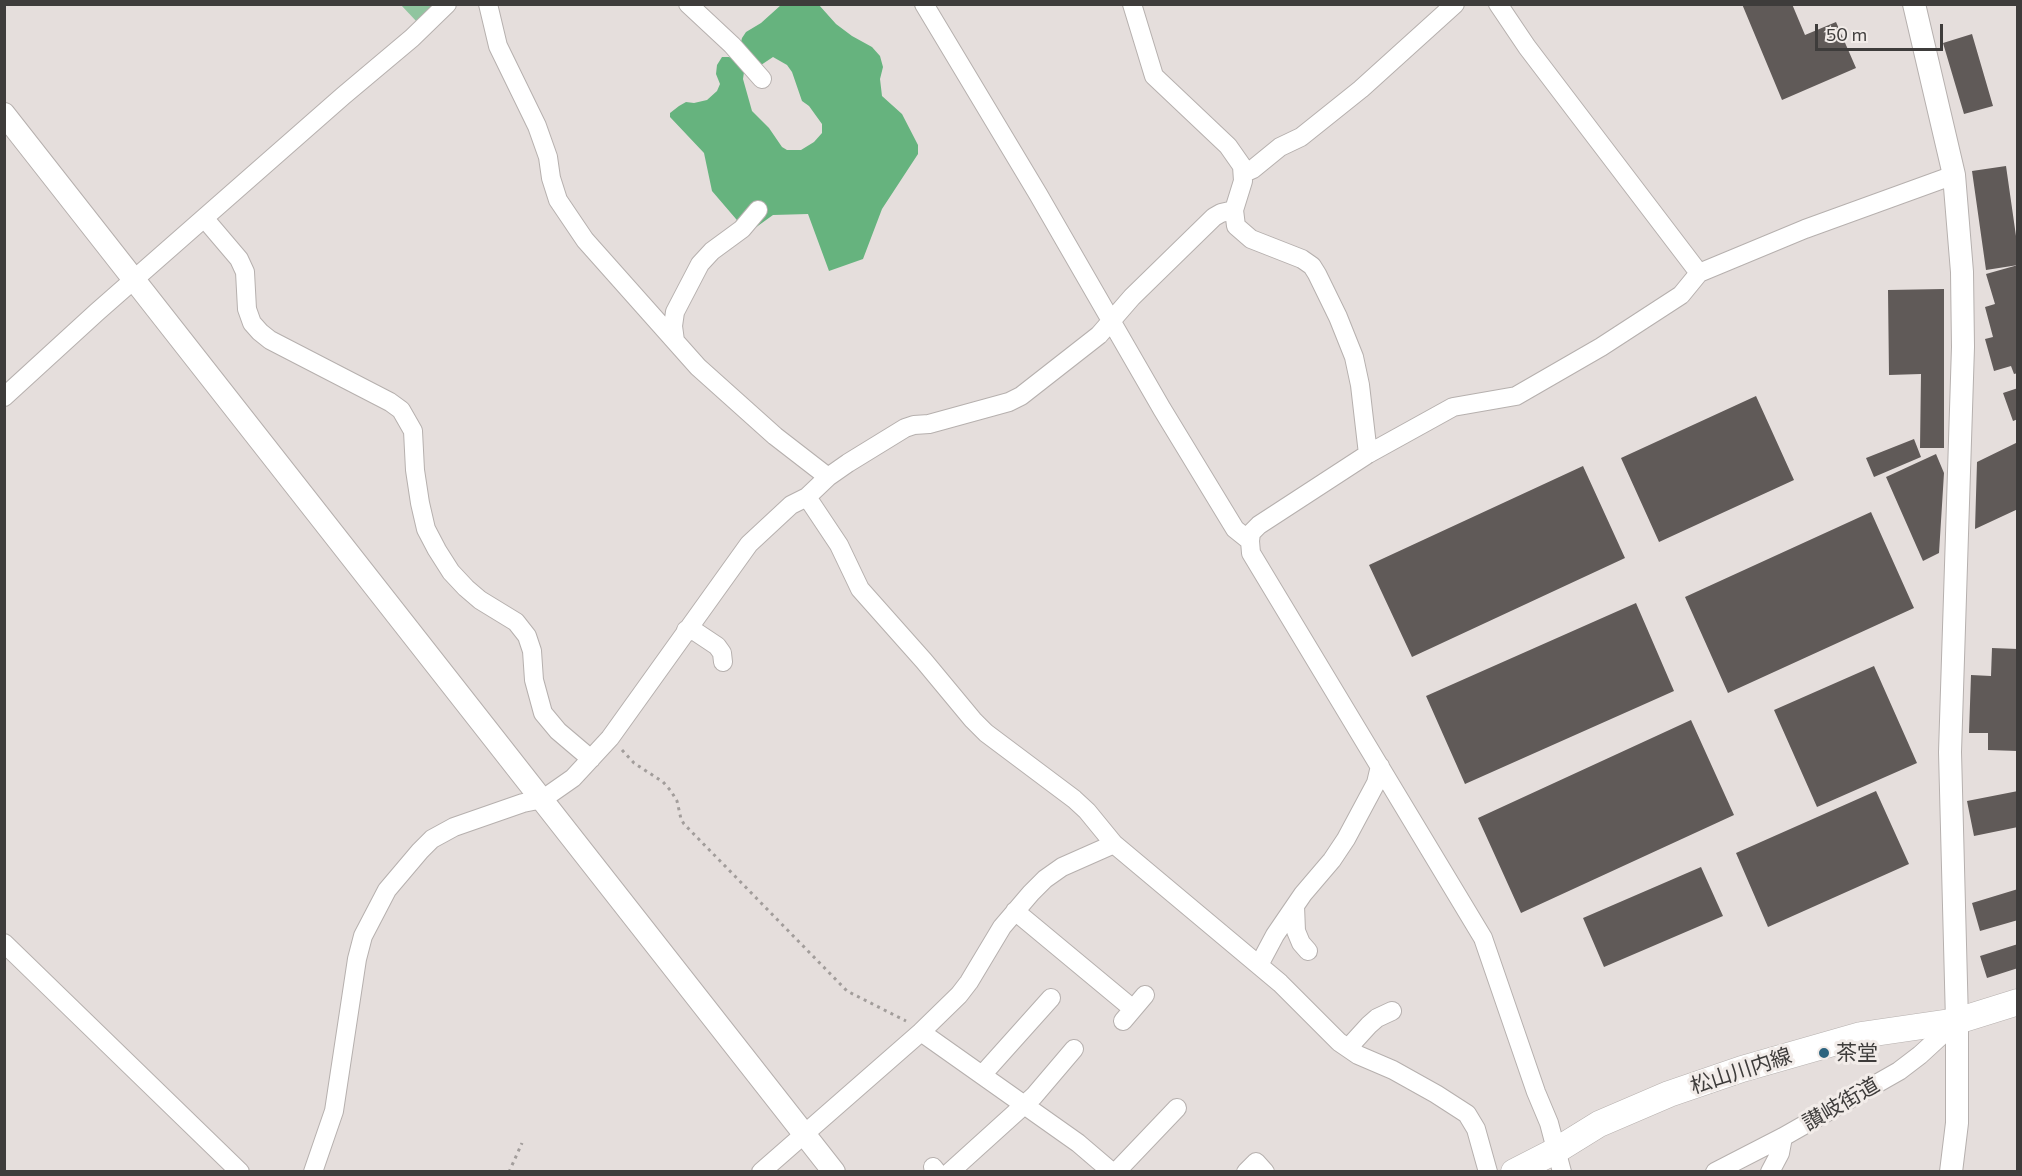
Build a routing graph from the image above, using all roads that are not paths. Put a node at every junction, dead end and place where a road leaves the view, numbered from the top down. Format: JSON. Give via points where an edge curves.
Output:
{"nodes":[{"id":1,"x":447,"y":4,"type":"edge"},
{"id":2,"x":488,"y":4,"type":"edge"},
{"id":3,"x":688,"y":4,"type":"edge"},
{"id":4,"x":924,"y":4,"type":"edge"},
{"id":5,"x":1132,"y":4,"type":"edge"},
{"id":6,"x":1455,"y":4,"type":"edge"},
{"id":7,"x":1498,"y":4,"type":"edge"},
{"id":8,"x":1914,"y":4,"type":"edge"},
{"id":9,"x":762,"y":79,"type":"dead end"},
{"id":10,"x":4,"y":114,"type":"edge"},
{"id":11,"x":1244,"y":173,"type":"junction"},
{"id":12,"x":1954,"y":175,"type":"junction"},
{"id":13,"x":758,"y":210,"type":"dead end"},
{"id":14,"x":1234,"y":210,"type":"junction"},
{"id":15,"x":205,"y":219,"type":"junction"},
{"id":16,"x":1699,"y":273,"type":"junction"},
{"id":17,"x":135,"y":279,"type":"junction"},
{"id":18,"x":1112,"y":321,"type":"junction"},
{"id":19,"x":675,"y":340,"type":"junction"},
{"id":20,"x":4,"y":397,"type":"edge"},
{"id":21,"x":1368,"y":454,"type":"junction"},
{"id":22,"x":828,"y":477,"type":"junction"},
{"id":23,"x":807,"y":497,"type":"junction"},
{"id":24,"x":1250,"y":541,"type":"junction"},
{"id":25,"x":686,"y":630,"type":"junction"},
{"id":26,"x":723,"y":662,"type":"dead end"},
{"id":27,"x":591,"y":759,"type":"junction"},
{"id":28,"x":1380,"y":766,"type":"junction"},
{"id":29,"x":543,"y":799,"type":"junction"},
{"id":30,"x":1114,"y":844,"type":"junction"},
{"id":31,"x":1295,"y":906,"type":"junction"},
{"id":32,"x":1015,"y":911,"type":"junction"},
{"id":33,"x":4,"y":943,"type":"edge"},
{"id":34,"x":1308,"y":951,"type":"dead end"},
{"id":35,"x":1261,"y":964,"type":"junction"},
{"id":36,"x":1052,"y":998,"type":"dead end"},
{"id":37,"x":2018,"y":1002,"type":"edge"},
{"id":38,"x":1134,"y":1008,"type":"dead end"},
{"id":39,"x":1392,"y":1011,"type":"dead end"},
{"id":40,"x":1958,"y":1021,"type":"junction"},
{"id":41,"x":921,"y":1032,"type":"junction"},
{"id":42,"x":1348,"y":1048,"type":"junction"},
{"id":43,"x":1074,"y":1049,"type":"dead end"},
{"id":44,"x":982,"y":1075,"type":"junction"},
{"id":45,"x":1024,"y":1105,"type":"junction"},
{"id":46,"x":1177,"y":1108,"type":"dead end"},
{"id":47,"x":804,"y":1133,"type":"junction"},
{"id":48,"x":1783,"y":1137,"type":"junction"},
{"id":49,"x":1559,"y":1161,"type":"edge"},
{"id":50,"x":940,"y":1170,"type":"edge"},
{"id":51,"x":240,"y":1172,"type":"edge"},
{"id":52,"x":313,"y":1172,"type":"edge"},
{"id":53,"x":761,"y":1172,"type":"edge"},
{"id":54,"x":834,"y":1172,"type":"edge"},
{"id":55,"x":1114,"y":1172,"type":"edge"},
{"id":56,"x":1246,"y":1172,"type":"edge"},
{"id":57,"x":1265,"y":1172,"type":"edge"},
{"id":58,"x":1488,"y":1172,"type":"edge"},
{"id":59,"x":1514,"y":1172,"type":"edge"},
{"id":60,"x":1715,"y":1172,"type":"edge"},
{"id":61,"x":1770,"y":1172,"type":"edge"},
{"id":62,"x":1951,"y":1172,"type":"edge"}],
"edges":[{"from":1,"to":15,"type":"street"},
{"from":2,"to":19,"type":"street","via":[[498,46],[537,126],[558,200],[606,266]]},
{"from":3,"to":9,"type":"street"},
{"from":4,"to":18,"type":"street"},
{"from":5,"to":11,"type":"street","via":[[1154,76],[1228,146]]},
{"from":6,"to":11,"type":"street","via":[[1302,137],[1280,147]]},
{"from":7,"to":16,"type":"street"},
{"from":8,"to":12,"type":"street"},
{"from":10,"to":17,"type":"street"},
{"from":11,"to":14,"type":"street"},
{"from":12,"to":16,"type":"street","via":[[1805,229]]},
{"from":12,"to":40,"type":"street","via":[[1963,347],[1950,752]]},
{"from":13,"to":19,"type":"street","via":[[742,229],[700,264],[675,312]]},
{"from":14,"to":18,"type":"street","via":[[1214,217]]},
{"from":14,"to":21,"type":"street","via":[[1236,226],[1242,233],[1302,259],[1317,274],[1354,357]]},
{"from":15,"to":17,"type":"street"},
{"from":15,"to":27,"type":"street","via":[[239,259],[245,272],[247,309],[260,332],[401,410],[413,431],[420,503],[436,550],[466,588],[516,622],[528,636],[543,713]]},
{"from":16,"to":21,"type":"street","via":[[1681,295],[1516,396],[1453,407]]},
{"from":17,"to":20,"type":"street"},
{"from":17,"to":29,"type":"street"},
{"from":18,"to":22,"type":"street","via":[[1086,347],[1021,396],[905,428]]},
{"from":18,"to":24,"type":"street","via":[[1235,529]]},
{"from":19,"to":22,"type":"street","via":[[735,402]]},
{"from":21,"to":24,"type":"street","via":[[1259,525],[1251,533]]},
{"from":22,"to":23,"type":"street"},
{"from":23,"to":25,"type":"street","via":[[777,516],[749,544]]},
{"from":23,"to":30,"type":"street","via":[[842,551],[860,589],[973,720],[1074,799]]},
{"from":24,"to":28,"type":"street","via":[[1251,554]]},
{"from":25,"to":26,"type":"street","via":[[717,646]]},
{"from":25,"to":27,"type":"street"},
{"from":27,"to":29,"type":"street","via":[[573,778]]},
{"from":28,"to":31,"type":"street","via":[[1376,783],[1346,839]]},
{"from":28,"to":49,"type":"street","via":[[1483,938]]},
{"from":29,"to":47,"type":"street"},
{"from":29,"to":52,"type":"street","via":[[454,827],[420,851],[387,890],[363,936],[334,1111]]},
{"from":30,"to":32,"type":"street","via":[[1054,873]]},
{"from":30,"to":35,"type":"street"},
{"from":31,"to":34,"type":"street","via":[[1296,931]]},
{"from":31,"to":35,"type":"street"},
{"from":32,"to":38,"type":"street"},
{"from":32,"to":41,"type":"street","via":[[969,982]]},
{"from":33,"to":51,"type":"street"},
{"from":35,"to":42,"type":"street"},
{"from":36,"to":44,"type":"street"},
{"from":37,"to":40,"type":"main road","name":"松山川内線"},
{"from":39,"to":42,"type":"street","via":[[1368,1025]]},
{"from":40,"to":48,"type":"street","name":"讃岐街道","via":[[1899,1071]]},
{"from":40,"to":49,"type":"main road","name":"松山川内線","via":[[1861,1035],[1669,1094],[1599,1124]]},
{"from":40,"to":62,"type":"street","via":[[1957,1123]]},
{"from":41,"to":44,"type":"street"},
{"from":41,"to":47,"type":"street"},
{"from":42,"to":58,"type":"street","via":[[1467,1114],[1476,1129]]},
{"from":43,"to":45,"type":"street"},
{"from":44,"to":45,"type":"street"},
{"from":45,"to":50,"type":"street"},
{"from":45,"to":55,"type":"street"},
{"from":46,"to":55,"type":"street"},
{"from":47,"to":53,"type":"street"},
{"from":47,"to":54,"type":"street"},
{"from":48,"to":60,"type":"street","name":"讃岐街道"},
{"from":48,"to":61,"type":"street"},
{"from":49,"to":59,"type":"main road","name":"松山川内線"},
{"from":56,"to":57,"type":"street","via":[[1256,1162]]}]}
